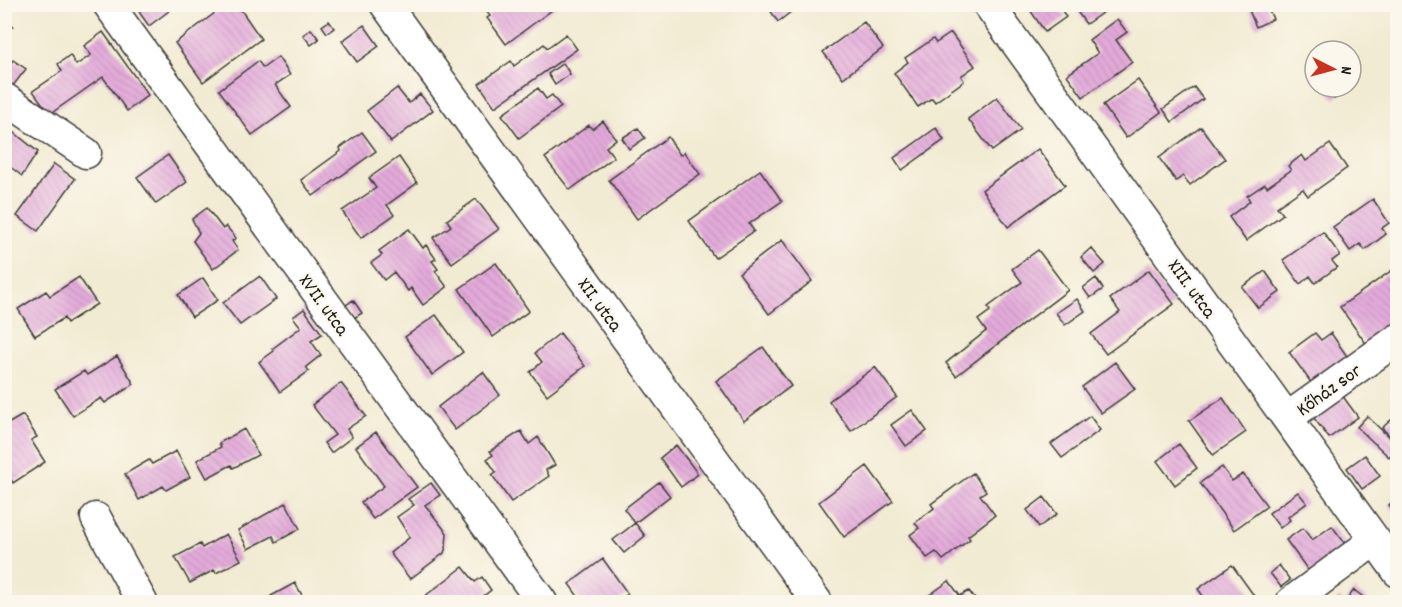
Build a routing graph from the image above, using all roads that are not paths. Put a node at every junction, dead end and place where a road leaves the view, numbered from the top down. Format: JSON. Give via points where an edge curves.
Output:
{"nodes":[{"id":1,"x":108,"y":4,"type":"edge"},
{"id":2,"x":385,"y":4,"type":"edge"},
{"id":3,"x":988,"y":4,"type":"edge"},
{"id":4,"x":4,"y":98,"type":"edge"},
{"id":5,"x":86,"y":153,"type":"dead end"},
{"id":6,"x":1398,"y":339,"type":"edge"},
{"id":7,"x":1287,"y":418,"type":"junction"},
{"id":8,"x":96,"y":518,"type":"dead end"},
{"id":9,"x":1375,"y":540,"type":"junction"},
{"id":10,"x":1398,"y":573,"type":"edge"},
{"id":11,"x":142,"y":603,"type":"edge"},
{"id":12,"x":542,"y":603,"type":"edge"},
{"id":13,"x":818,"y":603,"type":"edge"},
{"id":14,"x":1291,"y":603,"type":"edge"}],
"edges":[{"from":1,"to":12,"type":"street","name":"XVII. utca"},
{"from":2,"to":13,"type":"street","name":"XII. utca"},
{"from":3,"to":7,"type":"street","name":"XIII. utca"},
{"from":4,"to":5,"type":"street"},
{"from":6,"to":7,"type":"street","name":"Kőház sor"},
{"from":7,"to":9,"type":"street","name":"XIII. utca"},
{"from":8,"to":11,"type":"street"},
{"from":9,"to":10,"type":"street","name":"XIII. utca"},
{"from":9,"to":14,"type":"street"}]}
